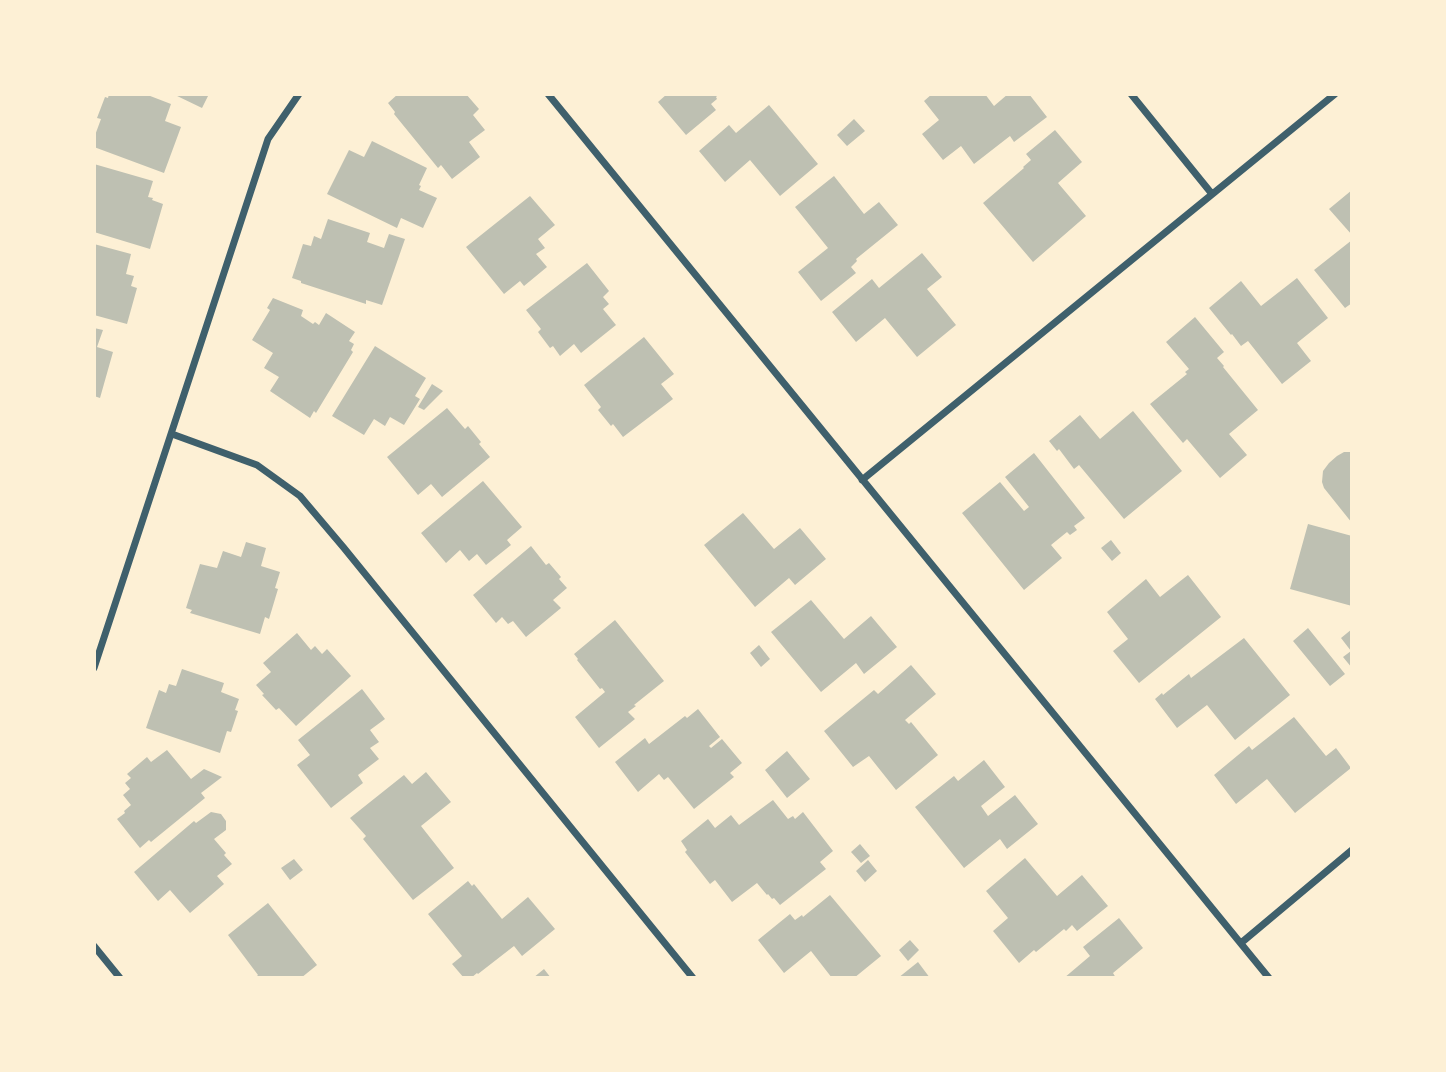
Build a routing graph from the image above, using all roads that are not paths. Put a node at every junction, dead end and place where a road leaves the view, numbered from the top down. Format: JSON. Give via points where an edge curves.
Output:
{"nodes":[{"id":1,"x":299,"y":94,"type":"edge"},
{"id":2,"x":548,"y":94,"type":"edge"},
{"id":3,"x":1131,"y":94,"type":"edge"},
{"id":4,"x":1335,"y":94,"type":"edge"},
{"id":5,"x":1212,"y":194,"type":"junction"},
{"id":6,"x":172,"y":434,"type":"junction"},
{"id":7,"x":863,"y":480,"type":"junction"},
{"id":8,"x":94,"y":668,"type":"edge"},
{"id":9,"x":1352,"y":850,"type":"edge"},
{"id":10,"x":1241,"y":943,"type":"junction"},
{"id":11,"x":94,"y":946,"type":"edge"},
{"id":12,"x":120,"y":978,"type":"edge"},
{"id":13,"x":693,"y":978,"type":"edge"},
{"id":14,"x":1269,"y":978,"type":"edge"}],
"edges":[{"from":1,"to":6,"type":"street","via":[[268,139]]},
{"from":2,"to":7,"type":"street"},
{"from":3,"to":5,"type":"street"},
{"from":4,"to":5,"type":"street"},
{"from":5,"to":7,"type":"street"},
{"from":6,"to":8,"type":"street"},
{"from":6,"to":13,"type":"street","via":[[257,465],[300,496]]},
{"from":7,"to":10,"type":"street"},
{"from":9,"to":10,"type":"street"},
{"from":10,"to":14,"type":"street"},
{"from":11,"to":12,"type":"street"}]}
